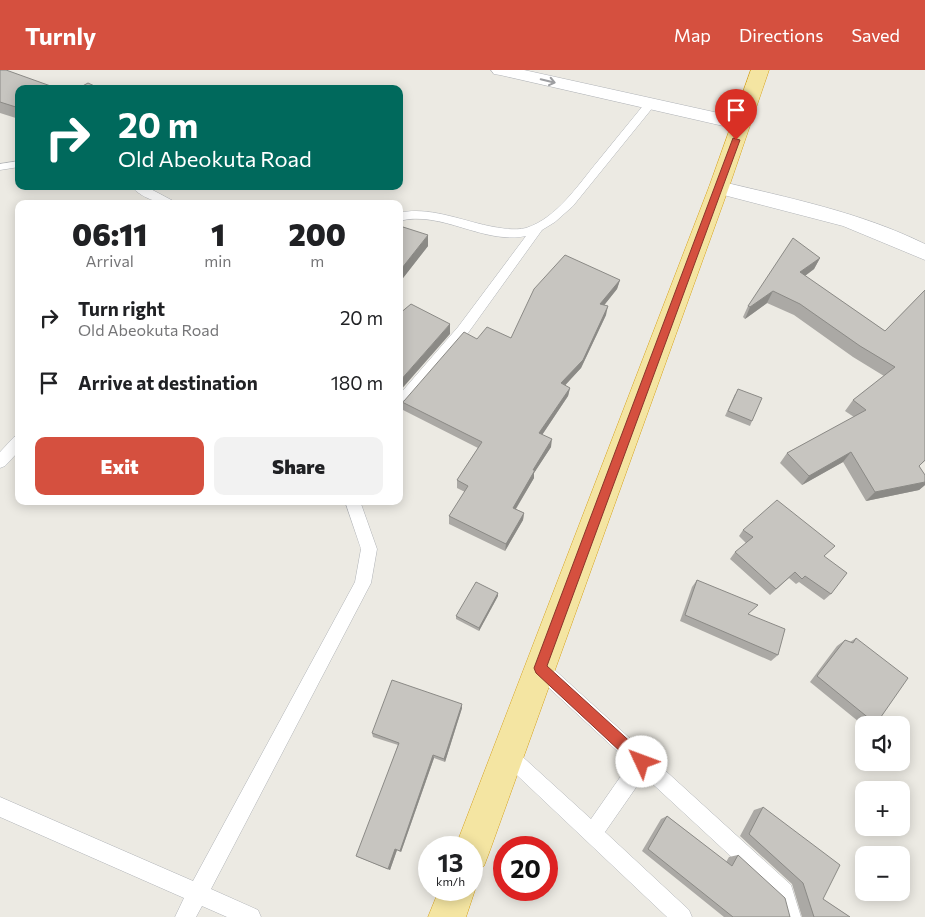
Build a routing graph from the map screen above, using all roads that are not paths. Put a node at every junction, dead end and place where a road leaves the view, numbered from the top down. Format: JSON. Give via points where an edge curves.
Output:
{"nodes":[{"id":1,"x":500,"y":70,"type":"edge"},
{"id":2,"x":570,"y":70,"type":"edge"},
{"id":3,"x":760,"y":70,"type":"edge"},
{"id":4,"x":650,"y":104,"type":"junction"},
{"id":5,"x":744,"y":117,"type":"junction"},
{"id":6,"x":15,"y":165,"type":"edge"},
{"id":7,"x":0,"y":167,"type":"edge"},
{"id":8,"x":719,"y":187,"type":"junction"},
{"id":9,"x":143,"y":190,"type":"edge"},
{"id":10,"x":163,"y":200,"type":"edge"},
{"id":11,"x":403,"y":216,"type":"edge"},
{"id":12,"x":539,"y":226,"type":"junction"},
{"id":13,"x":925,"y":253,"type":"edge"},
{"id":14,"x":403,"y":399,"type":"edge"},
{"id":15,"x":15,"y":445,"type":"edge"},
{"id":16,"x":0,"y":462,"type":"edge"},
{"id":17,"x":353,"y":505,"type":"edge"},
{"id":18,"x":540,"y":668,"type":"junction"},
{"id":19,"x":508,"y":755,"type":"junction"},
{"id":20,"x":642,"y":762,"type":"junction"},
{"id":21,"x":0,"y":807,"type":"edge"},
{"id":22,"x":592,"y":834,"type":"junction"},
{"id":23,"x":477,"y":836,"type":"edge"},
{"id":24,"x":197,"y":893,"type":"junction"},
{"id":25,"x":453,"y":901,"type":"edge"},
{"id":26,"x":185,"y":917,"type":"edge"},
{"id":27,"x":251,"y":917,"type":"edge"},
{"id":28,"x":447,"y":917,"type":"edge"},
{"id":29,"x":682,"y":917,"type":"edge"},
{"id":30,"x":791,"y":917,"type":"edge"}],
"edges":[{"from":1,"to":4,"type":"street","one_way":true},
{"from":2,"to":5,"type":"street"},
{"from":3,"to":5,"type":"highway"},
{"from":4,"to":5,"type":"street"},
{"from":4,"to":12,"type":"lane","via":[[569,203],[555,218]]},
{"from":5,"to":8,"type":"highway"},
{"from":6,"to":7,"type":"lane"},
{"from":8,"to":13,"type":"street","via":[[849,220]]},
{"from":8,"to":18,"type":"highway"},
{"from":9,"to":10,"type":"lane"},
{"from":11,"to":12,"type":"lane","via":[[428,215],[514,234]]},
{"from":12,"to":14,"type":"lane","via":[[463,330]]},
{"from":15,"to":16,"type":"lane"},
{"from":17,"to":24,"type":"lane","via":[[369,548],[363,583]]},
{"from":18,"to":19,"type":"highway"},
{"from":18,"to":20,"type":"lane"},
{"from":19,"to":22,"type":"lane"},
{"from":19,"to":23,"type":"highway"},
{"from":20,"to":22,"type":"lane"},
{"from":20,"to":30,"type":"lane","via":[[784,892]]},
{"from":21,"to":24,"type":"lane"},
{"from":22,"to":29,"type":"lane"},
{"from":24,"to":26,"type":"lane"},
{"from":24,"to":27,"type":"lane"},
{"from":25,"to":28,"type":"highway"}]}
